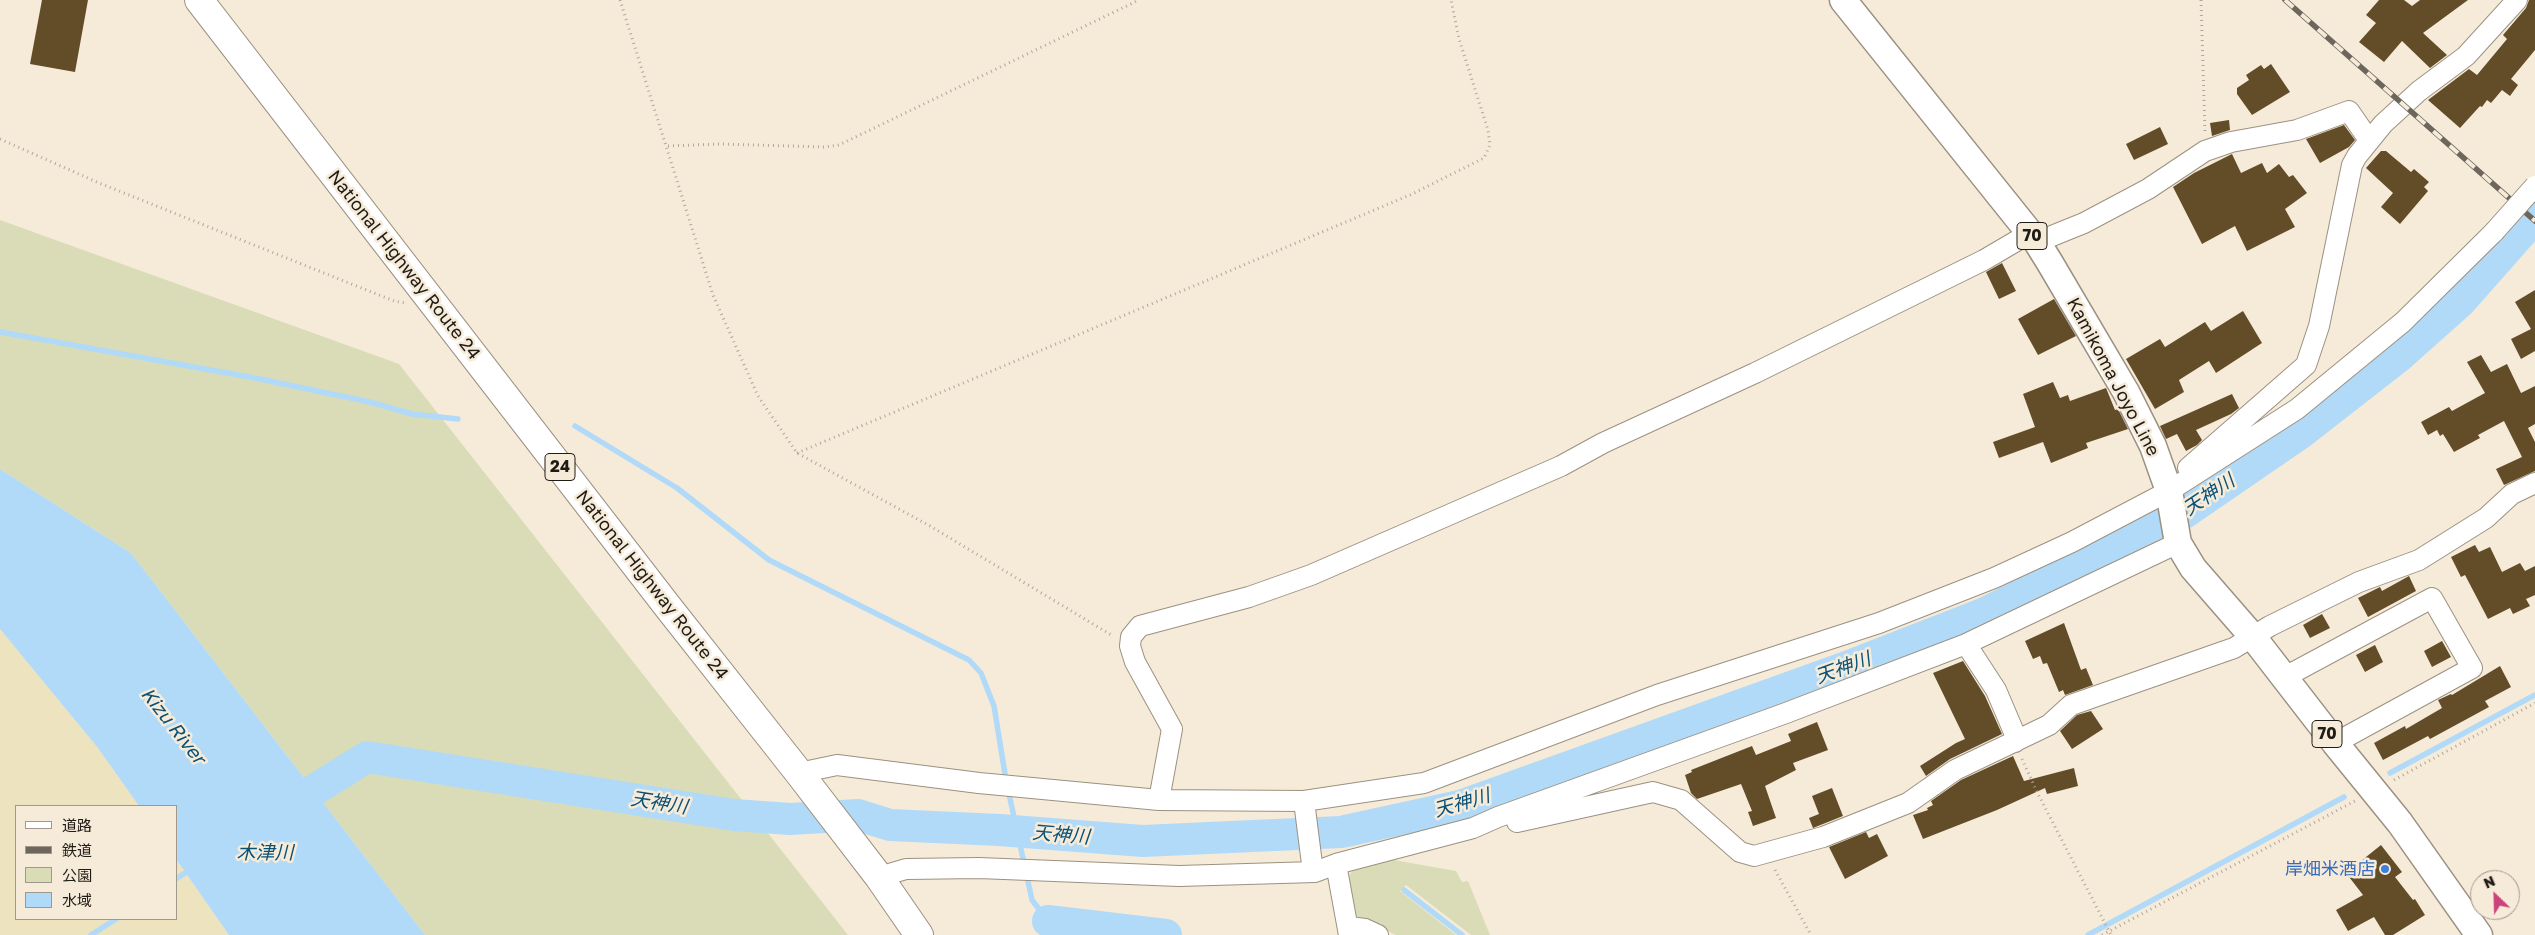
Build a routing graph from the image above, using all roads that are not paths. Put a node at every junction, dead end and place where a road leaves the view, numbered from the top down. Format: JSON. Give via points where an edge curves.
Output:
{"nodes":[{"id":1,"x":199,"y":0,"type":"edge"},
{"id":2,"x":1843,"y":0,"type":"edge"},
{"id":3,"x":2517,"y":0,"type":"edge"},
{"id":4,"x":2369,"y":140,"type":"junction"},
{"id":5,"x":2535,"y":186,"type":"edge"},
{"id":6,"x":2033,"y":238,"type":"junction"},
{"id":7,"x":2535,"y":483,"type":"edge"},
{"id":8,"x":2170,"y":497,"type":"junction"},
{"id":9,"x":2177,"y":538,"type":"junction"},
{"id":10,"x":2253,"y":637,"type":"junction"},
{"id":11,"x":1966,"y":644,"type":"junction"},
{"id":12,"x":2283,"y":678,"type":"junction"},
{"id":13,"x":2015,"y":742,"type":"junction"},
{"id":14,"x":2335,"y":743,"type":"junction"},
{"id":15,"x":799,"y":773,"type":"junction"},
{"id":16,"x":1159,"y":800,"type":"junction"},
{"id":17,"x":1304,"y":806,"type":"junction"},
{"id":18,"x":1473,"y":828,"type":"junction"},
{"id":19,"x":1336,"y":864,"type":"junction"},
{"id":20,"x":1314,"y":868,"type":"junction"},
{"id":21,"x":879,"y":877,"type":"junction"},
{"id":22,"x":1349,"y":931,"type":"edge"},
{"id":23,"x":919,"y":935,"type":"edge"},
{"id":24,"x":1378,"y":935,"type":"edge"},
{"id":25,"x":2479,"y":935,"type":"edge"}],
"edges":[{"from":1,"to":15,"type":"highway","name":"National Highway Route 24","number":"24"},
{"from":2,"to":6,"type":"main road","name":"Kamikoma Joyo Line","number":"70"},
{"from":3,"to":4,"type":"street","via":[[2466,56],[2419,91]]},
{"from":4,"to":6,"type":"street","via":[[2348,111],[2297,130],[2231,142],[2205,151],[2148,189],[2084,222]]},
{"from":4,"to":8,"type":"street","via":[[2352,165],[2320,326],[2306,365],[2192,463]]},
{"from":5,"to":8,"type":"street","bridge":true,"via":[[2494,232],[2403,322],[2297,409]]},
{"from":6,"to":8,"type":"main road","name":"Kamikoma Joyo Line","number":"70","via":[[2126,392],[2153,446]]},
{"from":6,"to":16,"type":"street","via":[[1561,466],[1311,575],[1249,597],[1140,626],[1131,637],[1130,646],[1135,662],[1172,729]]},
{"from":7,"to":10,"type":"street","via":[[2512,494],[2486,518],[2420,560],[2359,582]]},
{"from":8,"to":9,"type":"main road","name":"Kamikoma Joyo Line","number":"70"},
{"from":8,"to":17,"type":"street","via":[[1994,578],[1878,623],[1657,696],[1424,783]]},
{"from":9,"to":10,"type":"main road","name":"Kamikoma Joyo Line","number":"70","via":[[2193,568]]},
{"from":9,"to":11,"type":"street"},
{"from":10,"to":12,"type":"main road","name":"Kamikoma Joyo Line","number":"70"},
{"from":10,"to":13,"type":"street","via":[[2206,660],[2071,705],[2049,725]]},
{"from":11,"to":13,"type":"street","via":[[1996,690],[2016,737]]},
{"from":11,"to":18,"type":"street","via":[[1786,714]]},
{"from":12,"to":14,"type":"main road","name":"Kamikoma Joyo Line","number":"70"},
{"from":12,"to":14,"type":"street","via":[[2432,598],[2472,668]]},
{"from":13,"to":18,"type":"street","via":[[1954,770],[1908,803],[1824,837],[1754,856],[1740,852],[1681,800],[1654,792],[1500,826]]},
{"from":14,"to":25,"type":"main road","name":"Kamikoma Joyo Line","number":"70","via":[[2400,823]]},
{"from":15,"to":16,"type":"street","via":[[837,765],[979,783]]},
{"from":15,"to":21,"type":"highway","name":"National Highway Route 24","number":"24"},
{"from":16,"to":17,"type":"street"},
{"from":17,"to":20,"type":"street"},
{"from":18,"to":19,"type":"street"},
{"from":19,"to":20,"type":"street"},
{"from":19,"to":22,"type":"street"},
{"from":20,"to":21,"type":"street","via":[[1179,876],[979,868],[906,869]]},
{"from":21,"to":23,"type":"highway","name":"National Highway Route 24","number":"24"},
{"from":22,"to":24,"type":"street","via":[[1365,929]]}]}
